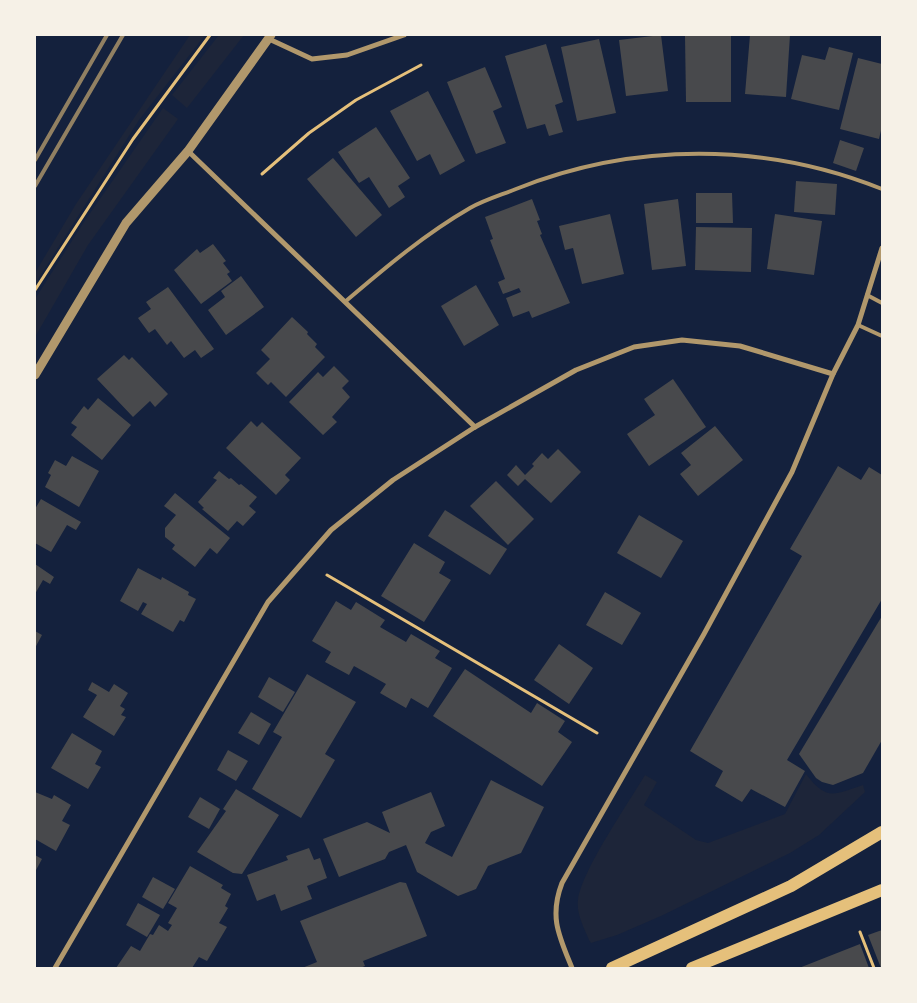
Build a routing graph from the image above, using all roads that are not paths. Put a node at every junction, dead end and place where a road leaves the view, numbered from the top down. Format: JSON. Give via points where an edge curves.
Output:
{"nodes":[{"id":1,"x":404,"y":35,"type":"edge"},
{"id":2,"x":270,"y":37,"type":"edge"},
{"id":3,"x":188,"y":151,"type":"junction"},
{"id":4,"x":882,"y":189,"type":"edge"},
{"id":5,"x":882,"y":248,"type":"edge"},
{"id":6,"x":867,"y":295,"type":"junction"},
{"id":7,"x":346,"y":301,"type":"junction"},
{"id":8,"x":882,"y":303,"type":"edge"},
{"id":9,"x":858,"y":325,"type":"junction"},
{"id":10,"x":882,"y":336,"type":"edge"},
{"id":11,"x":833,"y":374,"type":"junction"},
{"id":12,"x":35,"y":375,"type":"edge"},
{"id":13,"x":475,"y":427,"type":"junction"},
{"id":14,"x":882,"y":832,"type":"edge"},
{"id":15,"x":882,"y":890,"type":"edge"},
{"id":16,"x":55,"y":968,"type":"edge"},
{"id":17,"x":572,"y":968,"type":"edge"},
{"id":18,"x":612,"y":968,"type":"edge"},
{"id":19,"x":692,"y":968,"type":"edge"}],
"edges":[{"from":1,"to":2,"type":"street","via":[[347,56],[312,58]]},
{"from":2,"to":3,"type":"street"},
{"from":3,"to":7,"type":"street"},
{"from":3,"to":12,"type":"street","via":[[126,223]]},
{"from":4,"to":7,"type":"lane","via":[[808,166],[746,155],[677,153],[602,162],[536,181],[472,207],[408,248]]},
{"from":5,"to":6,"type":"street"},
{"from":6,"to":8,"type":"lane"},
{"from":6,"to":9,"type":"street"},
{"from":7,"to":13,"type":"street"},
{"from":9,"to":10,"type":"lane"},
{"from":9,"to":11,"type":"street"},
{"from":11,"to":13,"type":"street","via":[[740,346],[682,340],[634,347],[576,370]]},
{"from":11,"to":17,"type":"street","via":[[792,472],[562,883],[555,908],[557,930]]},
{"from":13,"to":16,"type":"street","via":[[393,480],[330,530],[268,602]]},
{"from":14,"to":18,"type":"main road","via":[[791,886]]},
{"from":15,"to":19,"type":"main road"}]}
